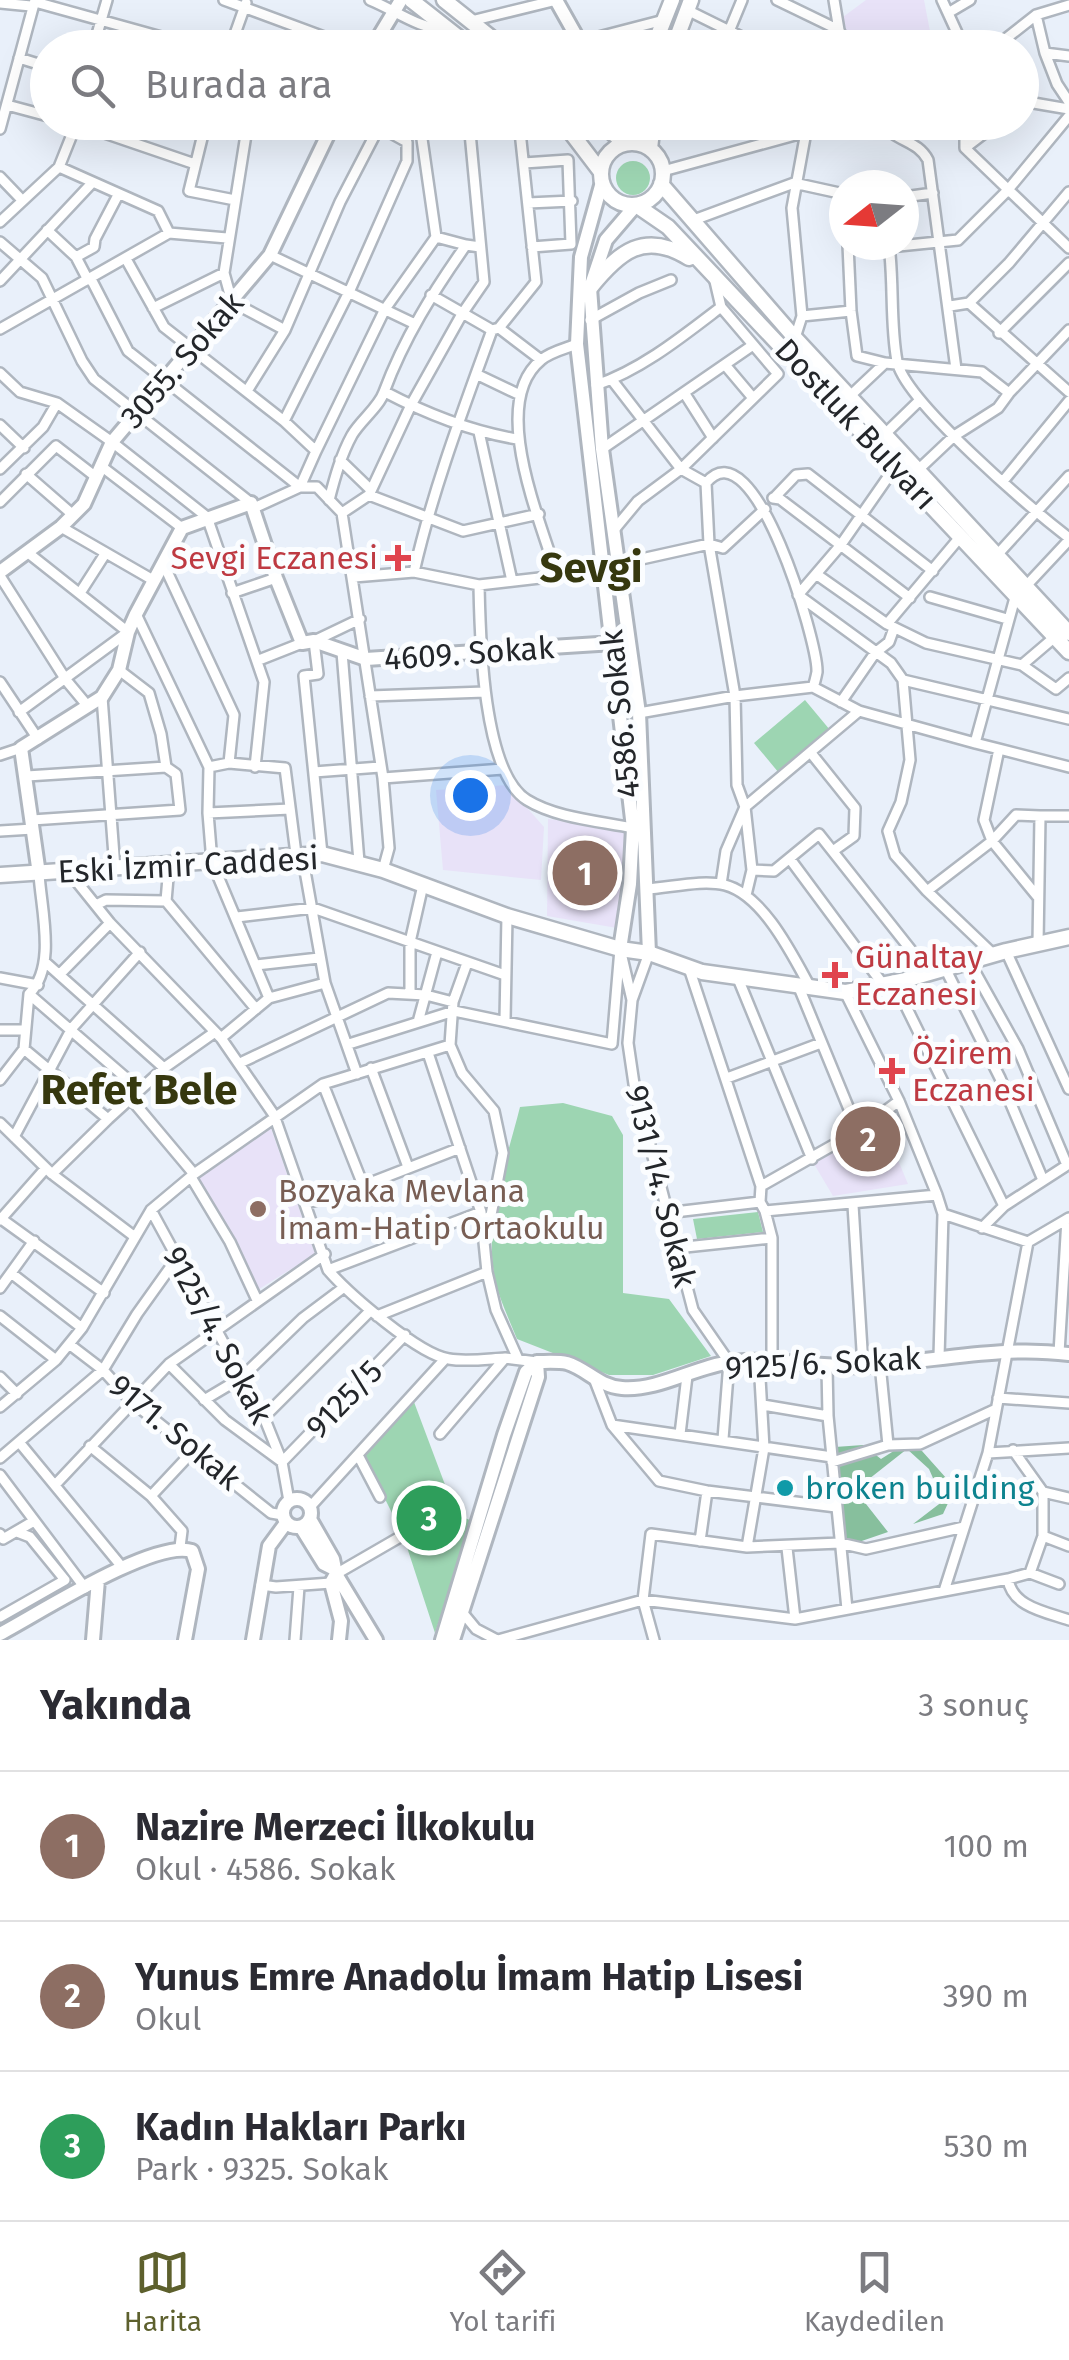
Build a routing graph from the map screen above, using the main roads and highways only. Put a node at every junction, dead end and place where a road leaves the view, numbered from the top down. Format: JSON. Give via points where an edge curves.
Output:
{"nodes":[{"id":1,"x":412,"y":0,"type":"edge"},
{"id":2,"x":444,"y":0,"type":"edge"},
{"id":3,"x":556,"y":0,"type":"edge"},
{"id":4,"x":672,"y":0,"type":"edge"},
{"id":5,"x":399,"y":5,"type":"edge"},
{"id":6,"x":689,"y":5,"type":"edge"},
{"id":7,"x":383,"y":30,"type":"edge"},
{"id":8,"x":442,"y":30,"type":"edge"},
{"id":9,"x":482,"y":30,"type":"edge"},
{"id":10,"x":574,"y":30,"type":"edge"},
{"id":11,"x":660,"y":30,"type":"edge"},
{"id":12,"x":680,"y":30,"type":"edge"},
{"id":13,"x":325,"y":140,"type":"edge"},
{"id":14,"x":575,"y":140,"type":"edge"},
{"id":15,"x":620,"y":140,"type":"edge"},
{"id":16,"x":623,"y":140,"type":"edge"},
{"id":17,"x":626,"y":140,"type":"edge"},
{"id":18,"x":651,"y":140,"type":"edge"},
{"id":19,"x":625,"y":144,"type":"junction"},
{"id":20,"x":650,"y":148,"type":"junction"},
{"id":21,"x":602,"y":177,"type":"junction"},
{"id":22,"x":662,"y":178,"type":"junction"},
{"id":23,"x":636,"y":205,"type":"junction"},
{"id":24,"x":710,"y":273,"type":"junction"},
{"id":25,"x":590,"y":288,"type":"junction"},
{"id":26,"x":0,"y":574,"type":"edge"},
{"id":27,"x":1021,"y":590,"type":"junction"},
{"id":28,"x":1064,"y":628,"type":"edge"},
{"id":29,"x":614,"y":643,"type":"junction"},
{"id":30,"x":1069,"y":652,"type":"edge"},
{"id":31,"x":39,"y":874,"type":"junction"},
{"id":32,"x":0,"y":875,"type":"edge"},
{"id":33,"x":1069,"y":938,"type":"edge"},
{"id":34,"x":620,"y":950,"type":"junction"},
{"id":35,"x":649,"y":953,"type":"junction"},
{"id":36,"x":1064,"y":1354,"type":"edge"},
{"id":37,"x":536,"y":1362,"type":"junction"},
{"id":38,"x":307,"y":1518,"type":"junction"},
{"id":39,"x":284,"y":1519,"type":"junction"},
{"id":40,"x":334,"y":1575,"type":"junction"},
{"id":41,"x":92,"y":1584,"type":"junction"},
{"id":42,"x":0,"y":1634,"type":"edge"},
{"id":43,"x":92,"y":1640,"type":"edge"},
{"id":44,"x":185,"y":1640,"type":"edge"},
{"id":45,"x":253,"y":1640,"type":"edge"},
{"id":46,"x":339,"y":1640,"type":"edge"},
{"id":47,"x":376,"y":1640,"type":"edge"},
{"id":48,"x":442,"y":1640,"type":"edge"},
{"id":49,"x":453,"y":1640,"type":"edge"}],
"edges":[{"from":1,"to":8,"type":"main road"},
{"from":2,"to":9,"type":"main road"},
{"from":3,"to":10,"type":"main road"},
{"from":4,"to":11,"type":"main road"},
{"from":5,"to":7,"type":"main road"},
{"from":6,"to":12,"type":"main road"},
{"from":13,"to":26,"type":"main road","name":"3055. Sokak","via":[[270,256],[136,410],[112,442],[84,504]]},
{"from":14,"to":21,"type":"main road","name":"Dostluk Bulvarı"},
{"from":15,"to":19,"type":"main road"},
{"from":16,"to":19,"type":"main road"},
{"from":17,"to":19,"type":"main road"},
{"from":18,"to":20,"type":"main road"},
{"from":19,"to":20,"type":"main road"},
{"from":19,"to":21,"type":"main road","via":[[608,154]]},
{"from":20,"to":22,"type":"main road","name":"Dostluk Bulvarı"},
{"from":21,"to":23,"type":"main road","name":"Dostluk Bulvarı","via":[[612,198]]},
{"from":21,"to":29,"type":"main road","name":"4586. Sokak","via":[[581,257],[577,344]]},
{"from":22,"to":23,"type":"main road","via":[[652,198]]},
{"from":22,"to":27,"type":"main road","name":"Dostluk Bulvarı","via":[[691,221],[998,554]]},
{"from":23,"to":24,"type":"main road","name":"Dostluk Bulvarı","via":[[668,227]]},
{"from":23,"to":25,"type":"main road","name":"4586. Sokak","via":[[606,240]]},
{"from":24,"to":25,"type":"main road","via":[[668,246],[653,245],[631,248],[611,261]]},
{"from":24,"to":27,"type":"main road","name":"Dostluk Bulvarı","via":[[961,536]]},
{"from":25,"to":35,"type":"main road","name":"4586. Sokak","via":[[602,449],[639,713]]},
{"from":27,"to":28,"type":"main road","name":"Dostluk Bulvarı"},
{"from":28,"to":30,"type":"main road","name":"Dostluk Bulvarı"},
{"from":29,"to":31,"type":"main road","name":"4609. Sokak","via":[[366,660],[308,642],[276,578],[253,506],[207,517],[182,528],[162,562],[102,697],[21,748]]},
{"from":29,"to":34,"type":"main road","name":"4586. Sokak","via":[[632,828]]},
{"from":31,"to":32,"type":"main road","name":"Eski İzmir Caddesi"},
{"from":31,"to":34,"type":"main road","name":"Eski İzmir Caddesi","via":[[322,854]]},
{"from":33,"to":35,"type":"main road","name":"Eski İzmir Caddesi","via":[[844,992],[688,968]]},
{"from":34,"to":35,"type":"main road","name":"Eski İzmir Caddesi"},
{"from":36,"to":37,"type":"main road","name":"9125/6. Sokak","via":[[1007,1350],[826,1367],[729,1362],[624,1389],[595,1382],[568,1364]]},
{"from":37,"to":48,"type":"main road","via":[[509,1420]]},
{"from":37,"to":49,"type":"main road","via":[[538,1376]]},
{"from":38,"to":39,"type":"main road"},
{"from":38,"to":39,"type":"main road","via":[[301,1499],[289,1501]]},
{"from":38,"to":40,"type":"main road"},
{"from":39,"to":45,"type":"main road","via":[[269,1546]]},
{"from":40,"to":46,"type":"main road"},
{"from":40,"to":47,"type":"main road"},
{"from":41,"to":42,"type":"main road"},
{"from":41,"to":43,"type":"main road"},
{"from":41,"to":44,"type":"main road","via":[[180,1547],[192,1551],[198,1568]]}]}
